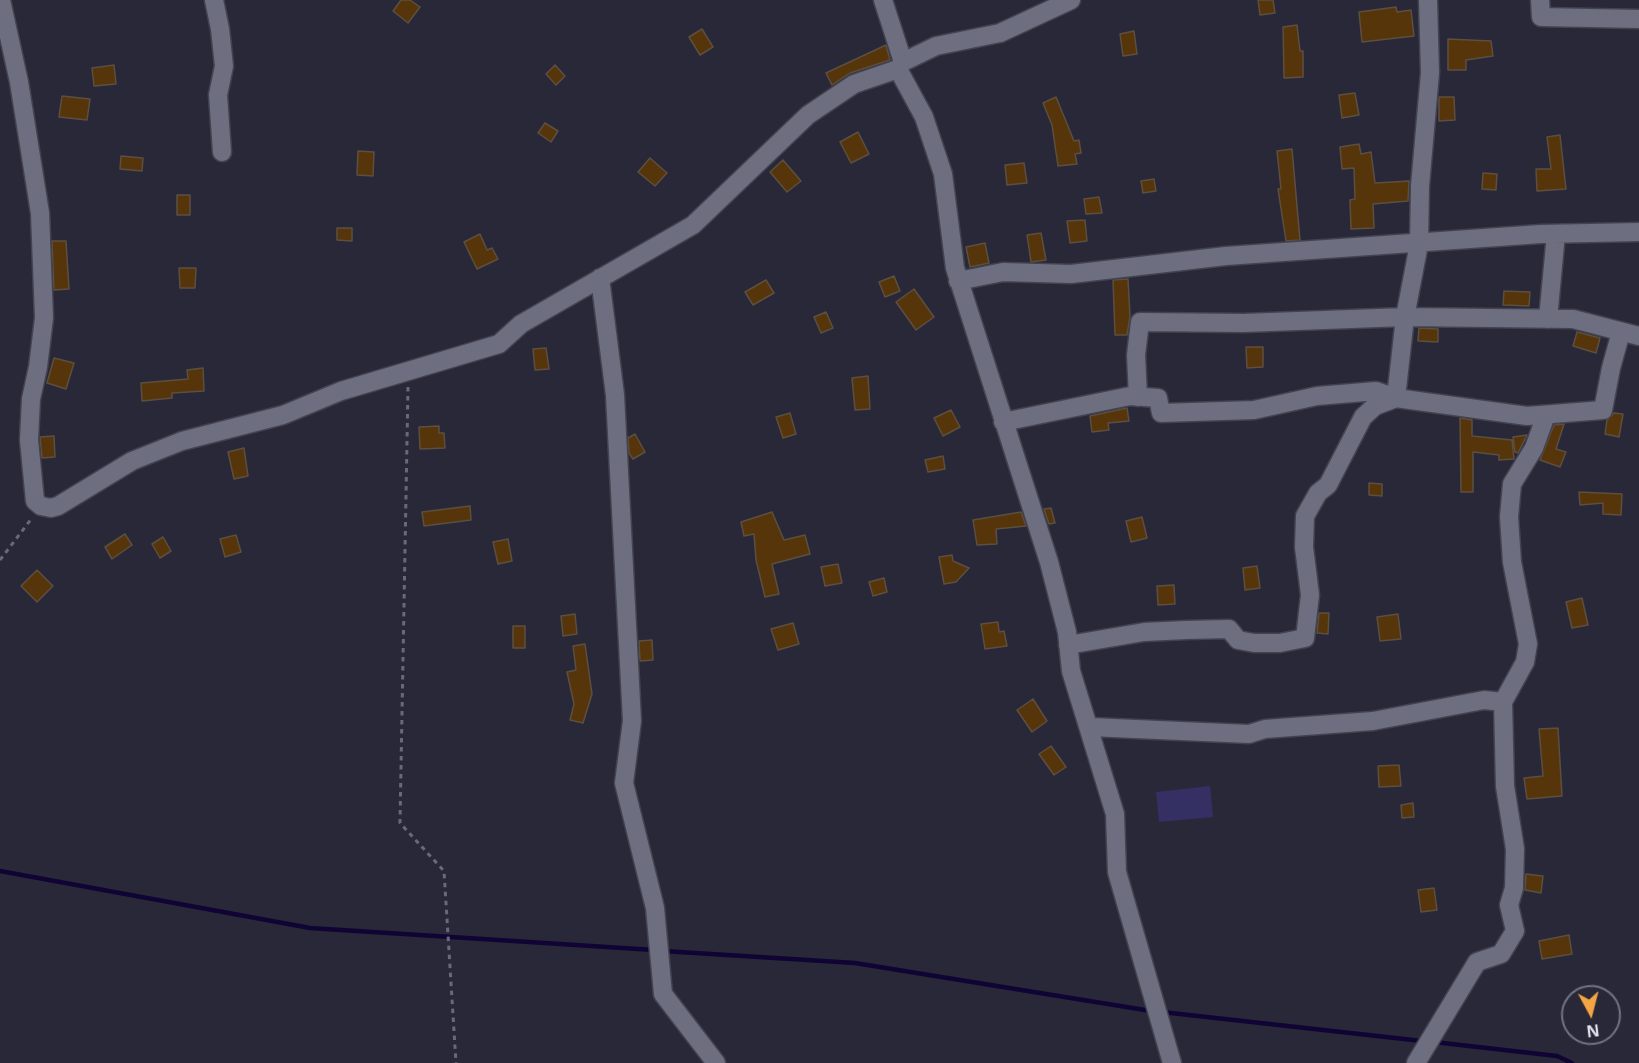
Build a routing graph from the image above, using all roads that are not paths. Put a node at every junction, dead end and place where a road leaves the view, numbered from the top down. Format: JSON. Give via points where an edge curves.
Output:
{"nodes":[{"id":1,"x":2,"y":0,"type":"edge"},
{"id":2,"x":214,"y":0,"type":"edge"},
{"id":3,"x":883,"y":0,"type":"edge"},
{"id":4,"x":1071,"y":0,"type":"edge"},
{"id":5,"x":1428,"y":0,"type":"edge"},
{"id":6,"x":1540,"y":0,"type":"edge"},
{"id":7,"x":1639,"y":19,"type":"edge"},
{"id":8,"x":901,"y":66,"type":"junction"},
{"id":9,"x":222,"y":152,"type":"dead end"},
{"id":10,"x":1639,"y":232,"type":"edge"},
{"id":11,"x":1556,"y":234,"type":"junction"},
{"id":12,"x":1419,"y":244,"type":"junction"},
{"id":13,"x":600,"y":278,"type":"junction"},
{"id":14,"x":958,"y":280,"type":"junction"},
{"id":15,"x":1405,"y":318,"type":"junction"},
{"id":16,"x":1548,"y":319,"type":"junction"},
{"id":17,"x":1621,"y":332,"type":"junction"},
{"id":18,"x":1639,"y":336,"type":"edge"},
{"id":19,"x":1137,"y":397,"type":"junction"},
{"id":20,"x":1396,"y":398,"type":"junction"},
{"id":21,"x":1546,"y":416,"type":"junction"},
{"id":22,"x":1003,"y":422,"type":"junction"},
{"id":23,"x":1068,"y":645,"type":"junction"},
{"id":24,"x":1503,"y":702,"type":"junction"},
{"id":25,"x":1090,"y":727,"type":"junction"},
{"id":26,"x":716,"y":1063,"type":"edge"},
{"id":27,"x":1172,"y":1063,"type":"edge"},
{"id":28,"x":1416,"y":1063,"type":"edge"}],
"edges":[{"from":1,"to":13,"type":"street","via":[[40,213],[44,318],[31,399],[29,440],[34,501],[41,506],[58,506],[132,461],[182,441],[283,415],[341,392],[499,344],[521,324]]},
{"from":2,"to":9,"type":"street","via":[[224,66],[218,96]]},
{"from":3,"to":8,"type":"street"},
{"from":4,"to":8,"type":"street","via":[[1000,33],[936,46]]},
{"from":5,"to":12,"type":"street","via":[[1430,73]]},
{"from":6,"to":7,"type":"street","via":[[1541,17]]},
{"from":8,"to":13,"type":"street","via":[[854,84],[808,115],[693,225]]},
{"from":8,"to":14,"type":"street","via":[[943,174]]},
{"from":10,"to":11,"type":"street"},
{"from":11,"to":12,"type":"street"},
{"from":11,"to":16,"type":"street"},
{"from":12,"to":14,"type":"street","via":[[1226,256],[1071,274],[1003,272]]},
{"from":12,"to":15,"type":"street"},
{"from":13,"to":26,"type":"street","via":[[615,395],[632,721],[624,783],[655,908],[663,994]]},
{"from":14,"to":22,"type":"street"},
{"from":15,"to":16,"type":"street"},
{"from":15,"to":19,"type":"street","via":[[1140,322]]},
{"from":15,"to":20,"type":"street"},
{"from":16,"to":17,"type":"street","via":[[1573,319]]},
{"from":17,"to":18,"type":"street"},
{"from":17,"to":21,"type":"street","via":[[1604,410]]},
{"from":19,"to":20,"type":"street","via":[[1158,398],[1161,413],[1254,411],[1317,396],[1376,391]]},
{"from":19,"to":22,"type":"street"},
{"from":20,"to":21,"type":"street"},
{"from":20,"to":23,"type":"street","via":[[1375,406],[1363,417],[1328,485],[1318,493],[1305,516],[1310,611],[1305,638],[1254,643],[1238,640],[1229,629],[1186,630],[1144,632]]},
{"from":21,"to":24,"type":"street","via":[[1534,448],[1512,484],[1512,562],[1528,644],[1525,662]]},
{"from":22,"to":23,"type":"street","via":[[1049,562]]},
{"from":23,"to":25,"type":"street","via":[[1071,671]]},
{"from":24,"to":25,"type":"street","via":[[1484,700],[1373,721],[1265,729],[1249,734]]},
{"from":24,"to":28,"type":"street","via":[[1505,786],[1515,849],[1514,888],[1509,905],[1515,931],[1501,954],[1477,962]]},
{"from":25,"to":27,"type":"street","via":[[1115,814],[1117,872]]}]}
